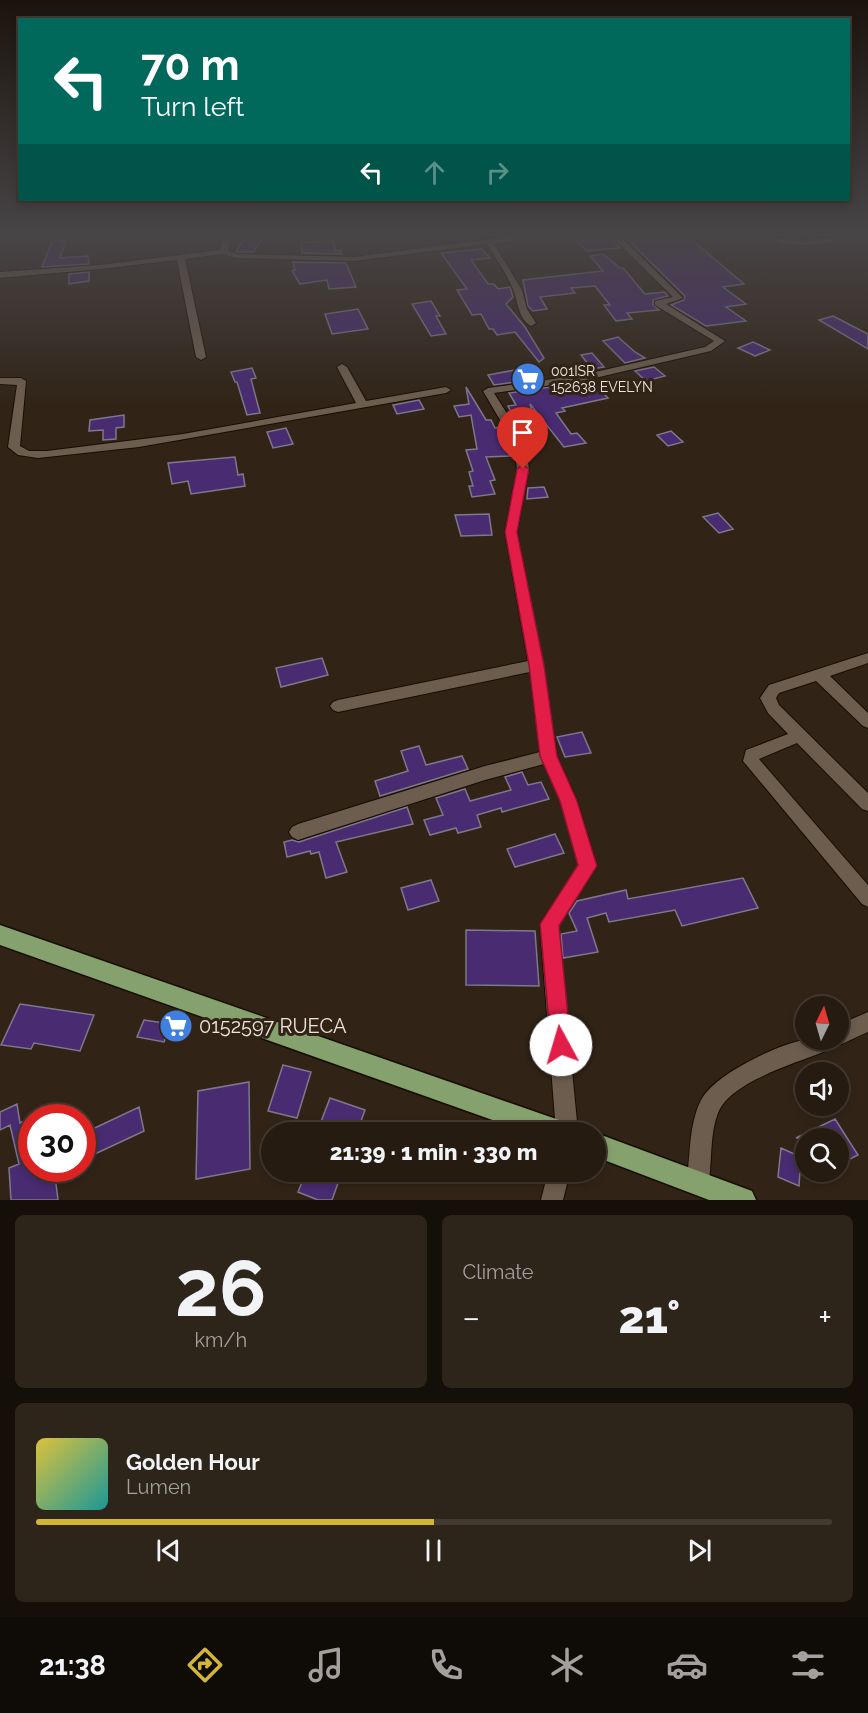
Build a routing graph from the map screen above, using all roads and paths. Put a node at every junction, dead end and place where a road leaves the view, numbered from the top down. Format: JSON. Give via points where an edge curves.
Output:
{"nodes":[{"id":1,"x":187,"y":292,"type":"edge"},
{"id":2,"x":519,"y":292,"type":"edge"},
{"id":3,"x":673,"y":292,"type":"edge"},
{"id":4,"x":531,"y":323,"type":"dead end"},
{"id":5,"x":201,"y":357,"type":"dead end"},
{"id":6,"x":342,"y":367,"type":"dead end"},
{"id":7,"x":0,"y":381,"type":"edge"},
{"id":8,"x":446,"y":390,"type":"dead end"},
{"id":9,"x":362,"y":404,"type":"junction"},
{"id":10,"x":865,"y":663,"type":"edge"},
{"id":11,"x":536,"y":665,"type":"junction"},
{"id":12,"x":820,"y":676,"type":"junction"},
{"id":13,"x":338,"y":706,"type":"dead end"},
{"id":14,"x":868,"y":722,"type":"edge"},
{"id":15,"x":799,"y":736,"type":"junction"},
{"id":16,"x":549,"y":756,"type":"junction"},
{"id":17,"x":868,"y":804,"type":"edge"},
{"id":18,"x":298,"y":832,"type":"dead end"},
{"id":19,"x":868,"y":898,"type":"edge"},
{"id":20,"x":0,"y":935,"type":"edge"},
{"id":21,"x":868,"y":1022,"type":"edge"},
{"id":22,"x":849,"y":1030,"type":"edge"},
{"id":23,"x":805,"y":1050,"type":"edge"},
{"id":24,"x":531,"y":1122,"type":"edge"},
{"id":25,"x":566,"y":1122,"type":"edge"},
{"id":26,"x":606,"y":1149,"type":"edge"},
{"id":27,"x":698,"y":1181,"type":"junction"},
{"id":28,"x":556,"y":1182,"type":"edge"},
{"id":29,"x":552,"y":1200,"type":"edge"},
{"id":30,"x":743,"y":1200,"type":"edge"}],
"edges":[{"from":1,"to":5,"type":"street"},
{"from":2,"to":4,"type":"street"},
{"from":3,"to":11,"type":"street","via":[[679,298],[658,303],[720,341],[708,349],[582,378],[488,391],[519,442],[523,469],[511,532]]},
{"from":6,"to":9,"type":"street"},
{"from":7,"to":9,"type":"street","via":[[21,381],[14,447],[21,453],[69,452],[161,440],[297,419]]},
{"from":8,"to":9,"type":"street"},
{"from":10,"to":12,"type":"street"},
{"from":11,"to":13,"type":"street"},
{"from":11,"to":16,"type":"street"},
{"from":12,"to":14,"type":"street"},
{"from":12,"to":15,"type":"street","via":[[774,689],[768,698],[773,709]]},
{"from":15,"to":17,"type":"street"},
{"from":15,"to":19,"type":"street","via":[[752,755],[751,761]]},
{"from":16,"to":18,"type":"street"},
{"from":16,"to":25,"type":"street","via":[[588,866],[549,924]]},
{"from":20,"to":24,"type":"main road"},
{"from":21,"to":22,"type":"street"},
{"from":23,"to":27,"type":"street","via":[[731,1082],[716,1094],[708,1107]]},
{"from":26,"to":27,"type":"main road"},
{"from":27,"to":30,"type":"main road"},
{"from":28,"to":29,"type":"street"}]}
